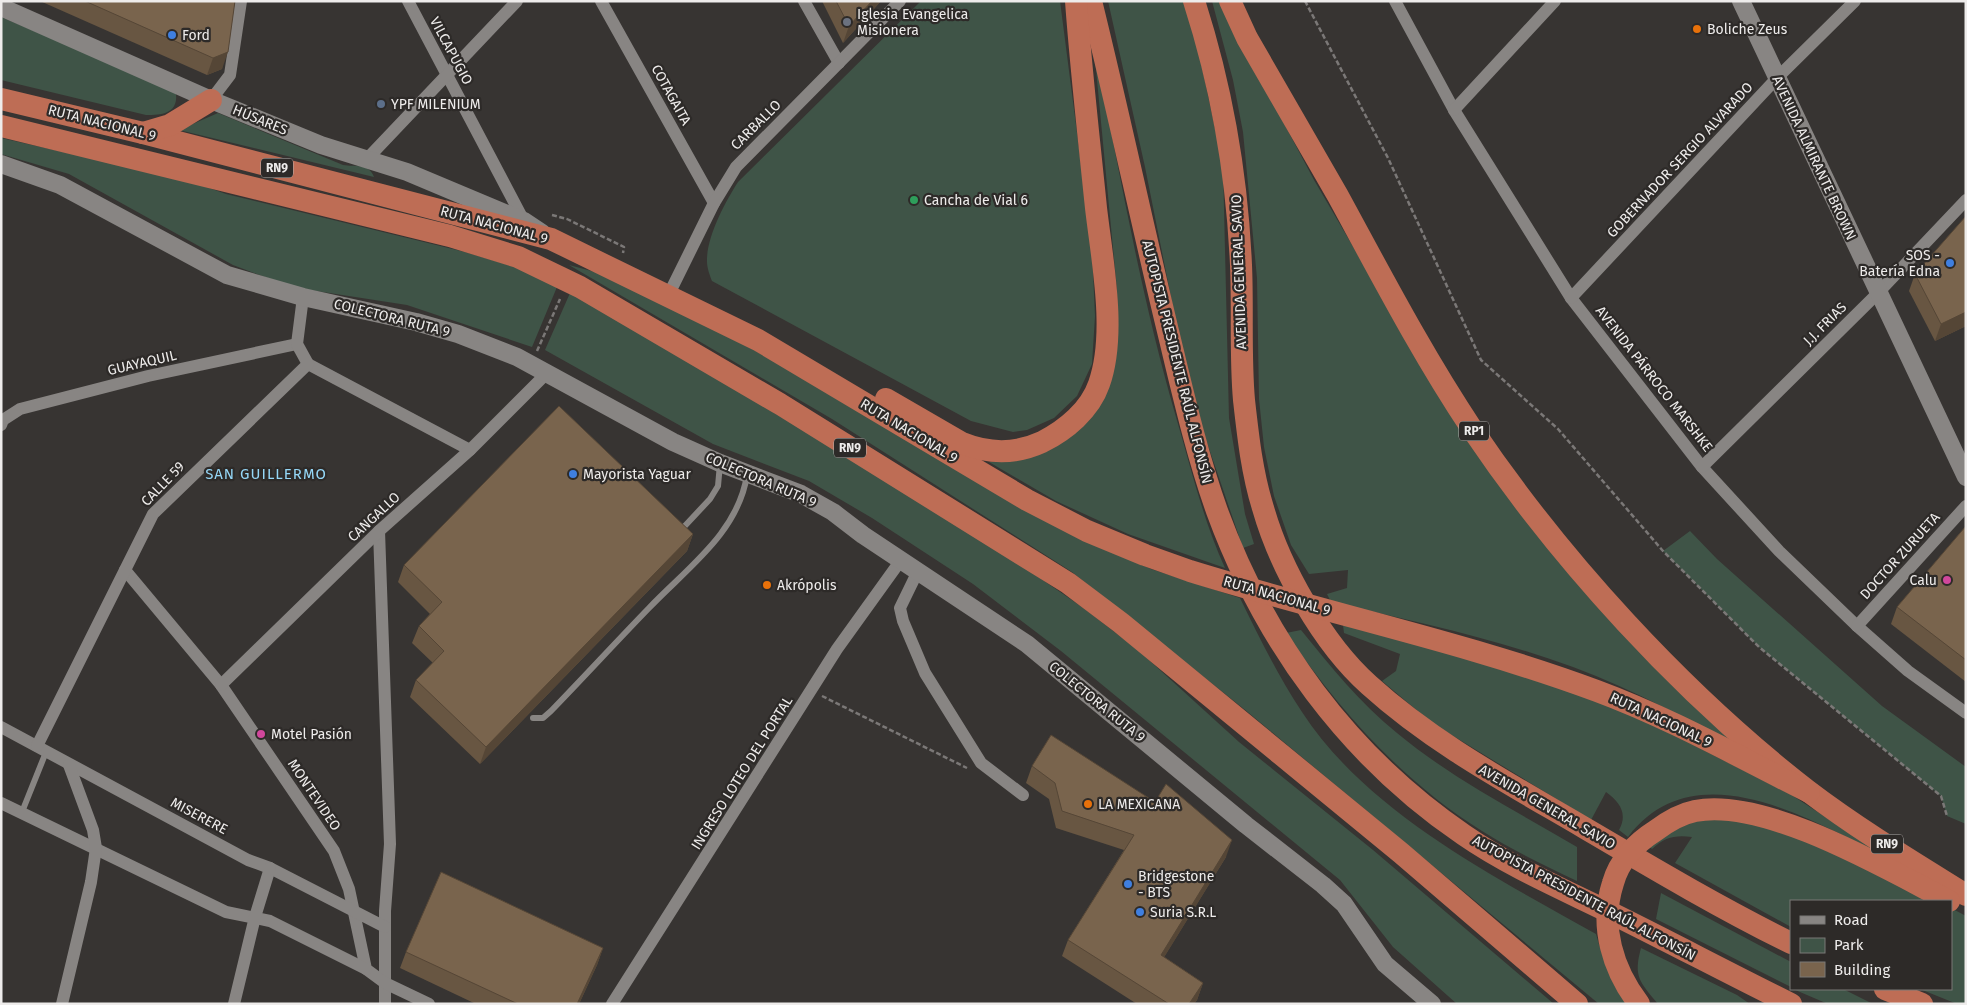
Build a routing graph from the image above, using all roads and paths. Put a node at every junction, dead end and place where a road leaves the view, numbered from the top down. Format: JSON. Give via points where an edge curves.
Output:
{"nodes":[{"id":1,"x":241,"y":1,"type":"edge"},
{"id":2,"x":408,"y":1,"type":"edge"},
{"id":3,"x":517,"y":1,"type":"edge"},
{"id":4,"x":601,"y":1,"type":"edge"},
{"id":5,"x":804,"y":1,"type":"edge"},
{"id":6,"x":900,"y":1,"type":"edge"},
{"id":7,"x":1076,"y":1,"type":"edge"},
{"id":8,"x":1091,"y":1,"type":"edge"},
{"id":9,"x":1194,"y":1,"type":"edge"},
{"id":10,"x":1230,"y":1,"type":"edge"},
{"id":11,"x":1305,"y":1,"type":"edge"},
{"id":12,"x":1395,"y":1,"type":"edge"},
{"id":13,"x":1555,"y":1,"type":"edge"},
{"id":14,"x":1741,"y":1,"type":"edge"},
{"id":15,"x":1855,"y":1,"type":"edge"},
{"id":16,"x":1,"y":6,"type":"edge"},
{"id":17,"x":840,"y":63,"type":"junction"},
{"id":18,"x":447,"y":74,"type":"junction"},
{"id":19,"x":1776,"y":79,"type":"junction"},
{"id":20,"x":1,"y":99,"type":"edge"},
{"id":21,"x":211,"y":100,"type":"junction"},
{"id":22,"x":1454,"y":110,"type":"junction"},
{"id":23,"x":1,"y":126,"type":"edge"},
{"id":24,"x":143,"y":133,"type":"junction"},
{"id":25,"x":366,"y":160,"type":"junction"},
{"id":26,"x":1,"y":164,"type":"edge"},
{"id":27,"x":1966,"y":200,"type":"edge"},
{"id":28,"x":714,"y":203,"type":"junction"},
{"id":29,"x":552,"y":215,"type":"dead end"},
{"id":30,"x":524,"y":221,"type":"junction"},
{"id":31,"x":551,"y":239,"type":"junction"},
{"id":32,"x":622,"y":254,"type":"dead end"},
{"id":33,"x":1878,"y":293,"type":"junction"},
{"id":34,"x":562,"y":295,"type":"dead end"},
{"id":35,"x":668,"y":296,"type":"junction"},
{"id":36,"x":303,"y":297,"type":"junction"},
{"id":37,"x":1572,"y":298,"type":"junction"},
{"id":38,"x":758,"y":340,"type":"junction"},
{"id":39,"x":297,"y":344,"type":"junction"},
{"id":40,"x":539,"y":346,"type":"dead end"},
{"id":41,"x":308,"y":364,"type":"junction"},
{"id":42,"x":548,"y":372,"type":"junction"},
{"id":43,"x":1,"y":425,"type":"edge"},
{"id":44,"x":470,"y":450,"type":"junction"},
{"id":45,"x":720,"y":463,"type":"junction"},
{"id":46,"x":1702,"y":467,"type":"junction"},
{"id":47,"x":748,"y":473,"type":"junction"},
{"id":48,"x":1966,"y":476,"type":"edge"},
{"id":49,"x":1966,"y":506,"type":"edge"},
{"id":50,"x":682,"y":529,"type":"edge"},
{"id":51,"x":380,"y":530,"type":"junction"},
{"id":52,"x":901,"y":560,"type":"junction"},
{"id":53,"x":125,"y":570,"type":"junction"},
{"id":54,"x":918,"y":571,"type":"junction"},
{"id":55,"x":1858,"y":626,"type":"junction"},
{"id":56,"x":221,"y":685,"type":"junction"},
{"id":57,"x":812,"y":690,"type":"junction"},
{"id":58,"x":1966,"y":713,"type":"edge"},
{"id":59,"x":533,"y":718,"type":"dead end"},
{"id":60,"x":1,"y":727,"type":"edge"},
{"id":61,"x":42,"y":749,"type":"junction"},
{"id":62,"x":69,"y":765,"type":"junction"},
{"id":63,"x":970,"y":769,"type":"dead end"},
{"id":64,"x":1809,"y":792,"type":"junction"},
{"id":65,"x":1023,"y":795,"type":"dead end"},
{"id":66,"x":1,"y":802,"type":"edge"},
{"id":67,"x":22,"y":812,"type":"junction"},
{"id":68,"x":1947,"y":816,"type":"dead end"},
{"id":69,"x":96,"y":848,"type":"junction"},
{"id":70,"x":270,"y":868,"type":"junction"},
{"id":71,"x":1966,"y":895,"type":"edge"},
{"id":72,"x":1946,"y":900,"type":"edge"},
{"id":73,"x":1952,"y":903,"type":"edge"},
{"id":74,"x":1966,"y":910,"type":"edge"},
{"id":75,"x":354,"y":911,"type":"junction"},
{"id":76,"x":255,"y":918,"type":"junction"},
{"id":77,"x":386,"y":928,"type":"junction"},
{"id":78,"x":1790,"y":943,"type":"edge"},
{"id":79,"x":366,"y":969,"type":"junction"},
{"id":80,"x":1740,"y":979,"type":"junction"},
{"id":81,"x":1548,"y":980,"type":"junction"},
{"id":82,"x":385,"y":983,"type":"junction"},
{"id":83,"x":1887,"y":990,"type":"edge"},
{"id":84,"x":62,"y":1004,"type":"edge"},
{"id":85,"x":234,"y":1004,"type":"edge"},
{"id":86,"x":386,"y":1004,"type":"edge"},
{"id":87,"x":429,"y":1004,"type":"edge"},
{"id":88,"x":612,"y":1004,"type":"edge"},
{"id":89,"x":1432,"y":1004,"type":"edge"},
{"id":90,"x":1570,"y":1004,"type":"edge"},
{"id":91,"x":1577,"y":1004,"type":"edge"},
{"id":92,"x":1639,"y":1004,"type":"edge"},
{"id":93,"x":1772,"y":1004,"type":"edge"},
{"id":94,"x":1791,"y":1004,"type":"edge"},
{"id":95,"x":1922,"y":1004,"type":"edge"}],
"edges":[{"from":1,"to":21,"type":"street","via":[[230,75]]},
{"from":2,"to":18,"type":"street","name":"VILCAPUGIO"},
{"from":3,"to":18,"type":"street"},
{"from":4,"to":28,"type":"street","name":"COTAGAITA"},
{"from":5,"to":17,"type":"street"},
{"from":6,"to":17,"type":"street","name":"CARBALLO"},
{"from":7,"to":38,"type":"highway","via":[[1106,324],[1103,373],[1086,408],[1060,432],[1030,447],[1000,452],[974,448],[825,365],[793,349]]},
{"from":8,"to":80,"type":"highway","name":"AUTOPISTA PRESIDENTE RAÚL ALFONSÍN","via":[[1194,436],[1227,536],[1248,585],[1299,672],[1331,714],[1379,766],[1464,835]]},
{"from":9,"to":78,"type":"highway","name":"AVENIDA GENERAL SAVIO","via":[[1217,82],[1232,153],[1241,267],[1244,397],[1257,487],[1276,544],[1308,607],[1328,637],[1368,684],[1484,771]]},
{"from":10,"to":64,"type":"highway","number":"RP1","via":[[1247,38],[1442,382],[1522,499],[1628,624],[1730,724]]},
{"from":11,"to":68,"type":"path","via":[[1388,158],[1481,360],[1558,429],[1663,551],[1760,647],[1941,796]]},
{"from":12,"to":22,"type":"street","name":"AVENIDA PÁRROCO MARSHKE"},
{"from":13,"to":22,"type":"street"},
{"from":14,"to":19,"type":"street","name":"AVENIDA ALMIRANTE BROWN"},
{"from":15,"to":19,"type":"street","name":"GOBERNADOR SERGIO ALVARADO"},
{"from":16,"to":21,"type":"street","name":"HÚSARES"},
{"from":17,"to":28,"type":"street","name":"CARBALLO","via":[[742,160]]},
{"from":18,"to":25,"type":"street"},
{"from":18,"to":30,"type":"street","name":"VILCAPUGIO"},
{"from":19,"to":33,"type":"street","name":"AVENIDA ALMIRANTE BROWN"},
{"from":19,"to":37,"type":"street","name":"GOBERNADOR SERGIO ALVARADO"},
{"from":20,"to":24,"type":"highway","name":"RUTA NACIONAL 9","number":"RN9"},
{"from":21,"to":24,"type":"highway","via":[[170,125]]},
{"from":21,"to":25,"type":"street","name":"HÚSARES"},
{"from":22,"to":37,"type":"street","name":"AVENIDA PÁRROCO MARSHKE"},
{"from":23,"to":81,"type":"highway","name":"RUTA NACIONAL 9","number":"RN9","via":[[458,239],[518,257],[580,287],[772,399],[1068,583],[1401,853]]},
{"from":24,"to":31,"type":"highway","name":"RUTA NACIONAL 9","number":"RN9"},
{"from":25,"to":30,"type":"street","name":"HÚSARES","via":[[407,172]]},
{"from":26,"to":36,"type":"street","name":"COLECTORA RUTA 9","via":[[60,184],[227,275]]},
{"from":27,"to":33,"type":"street","name":"J.J. FRIAS"},
{"from":28,"to":35,"type":"street","name":"CARBALLO"},
{"from":29,"to":32,"type":"path","via":[[624,247]]},
{"from":30,"to":31,"type":"street","name":"HÚSARES"},
{"from":31,"to":35,"type":"highway","name":"RUTA NACIONAL 9","number":"RN9"},
{"from":33,"to":46,"type":"street","name":"J.J. FRIAS"},
{"from":33,"to":48,"type":"street","name":"AVENIDA ALMIRANTE BROWN"},
{"from":34,"to":40,"type":"path"},
{"from":35,"to":38,"type":"highway","name":"RUTA NACIONAL 9","number":"RN9"},
{"from":36,"to":39,"type":"street"},
{"from":36,"to":42,"type":"street","name":"COLECTORA RUTA 9","via":[[458,334]]},
{"from":37,"to":46,"type":"street","name":"AVENIDA PÁRROCO MARSHKE"},
{"from":38,"to":64,"type":"highway","name":"RUTA NACIONAL 9","number":"RN9","via":[[1028,500],[1145,556],[1231,584],[1522,665],[1599,691]]},
{"from":39,"to":41,"type":"street"},
{"from":39,"to":43,"type":"street","name":"GUAYAQUIL","via":[[148,376],[20,410],[3,420]]},
{"from":41,"to":44,"type":"street"},
{"from":41,"to":53,"type":"street","name":"CALLE 59","via":[[153,514]]},
{"from":42,"to":44,"type":"street","name":"CANGALLO"},
{"from":42,"to":45,"type":"street","name":"COLECTORA RUTA 9","via":[[674,442]]},
{"from":44,"to":51,"type":"street","name":"CANGALLO"},
{"from":45,"to":47,"type":"street","name":"COLECTORA RUTA 9"},
{"from":45,"to":50,"type":"lane","via":[[718,486]]},
{"from":46,"to":55,"type":"street","name":"AVENIDA PÁRROCO MARSHKE","via":[[1779,551]]},
{"from":47,"to":52,"type":"street","name":"COLECTORA RUTA 9","via":[[801,494],[833,512]]},
{"from":47,"to":59,"type":"lane","via":[[740,504],[714,544],[551,711],[542,718]]},
{"from":49,"to":55,"type":"street","name":"DOCTOR ZURUETA"},
{"from":51,"to":56,"type":"street","name":"CANGALLO"},
{"from":51,"to":77,"type":"street","via":[[390,844]]},
{"from":52,"to":54,"type":"street","name":"COLECTORA RUTA 9"},
{"from":52,"to":57,"type":"street","name":"INGRESO LOTEO DEL PORTAL","via":[[837,649]]},
{"from":53,"to":56,"type":"street","name":"MONTEVIDEO"},
{"from":53,"to":61,"type":"street","name":"CALLE 59"},
{"from":54,"to":65,"type":"street","via":[[900,608],[925,673],[982,764]]},
{"from":54,"to":89,"type":"street","name":"COLECTORA RUTA 9","via":[[1027,644],[1246,825],[1323,884],[1344,904],[1385,964]]},
{"from":55,"to":58,"type":"street","name":"AVENIDA PÁRROCO MARSHKE","via":[[1908,671]]},
{"from":56,"to":75,"type":"street","name":"MONTEVIDEO","via":[[334,851]]},
{"from":57,"to":63,"type":"path"},
{"from":57,"to":88,"type":"street","name":"INGRESO LOTEO DEL PORTAL"},
{"from":60,"to":61,"type":"street","name":"MISERERE"},
{"from":61,"to":62,"type":"street","name":"MISERERE"},
{"from":61,"to":67,"type":"lane"},
{"from":62,"to":69,"type":"street","via":[[93,830]]},
{"from":62,"to":70,"type":"street","name":"MISERERE","via":[[248,860]]},
{"from":64,"to":71,"type":"highway","number":"RN9"},
{"from":66,"to":67,"type":"street"},
{"from":67,"to":69,"type":"street"},
{"from":69,"to":76,"type":"street","via":[[226,912]]},
{"from":69,"to":84,"type":"street"},
{"from":70,"to":75,"type":"street","name":"MISERERE"},
{"from":70,"to":76,"type":"street"},
{"from":72,"to":92,"type":"highway","via":[[1835,844],[1761,815],[1715,809],[1681,815],[1640,843],[1623,861],[1612,886],[1608,922],[1612,955],[1624,982]]},
{"from":73,"to":74,"type":"highway"},
{"from":75,"to":77,"type":"street","name":"MISERERE"},
{"from":75,"to":79,"type":"street","name":"MONTEVIDEO"},
{"from":76,"to":79,"type":"street","via":[[270,922]]},
{"from":76,"to":85,"type":"street"},
{"from":77,"to":82,"type":"street"},
{"from":79,"to":82,"type":"street"},
{"from":80,"to":93,"type":"highway"},
{"from":80,"to":94,"type":"highway"},
{"from":81,"to":90,"type":"highway"},
{"from":81,"to":91,"type":"highway","name":"RUTA NACIONAL 9","number":"RN9"},
{"from":82,"to":86,"type":"street"},
{"from":82,"to":87,"type":"street"},
{"from":83,"to":95,"type":"highway"}]}
